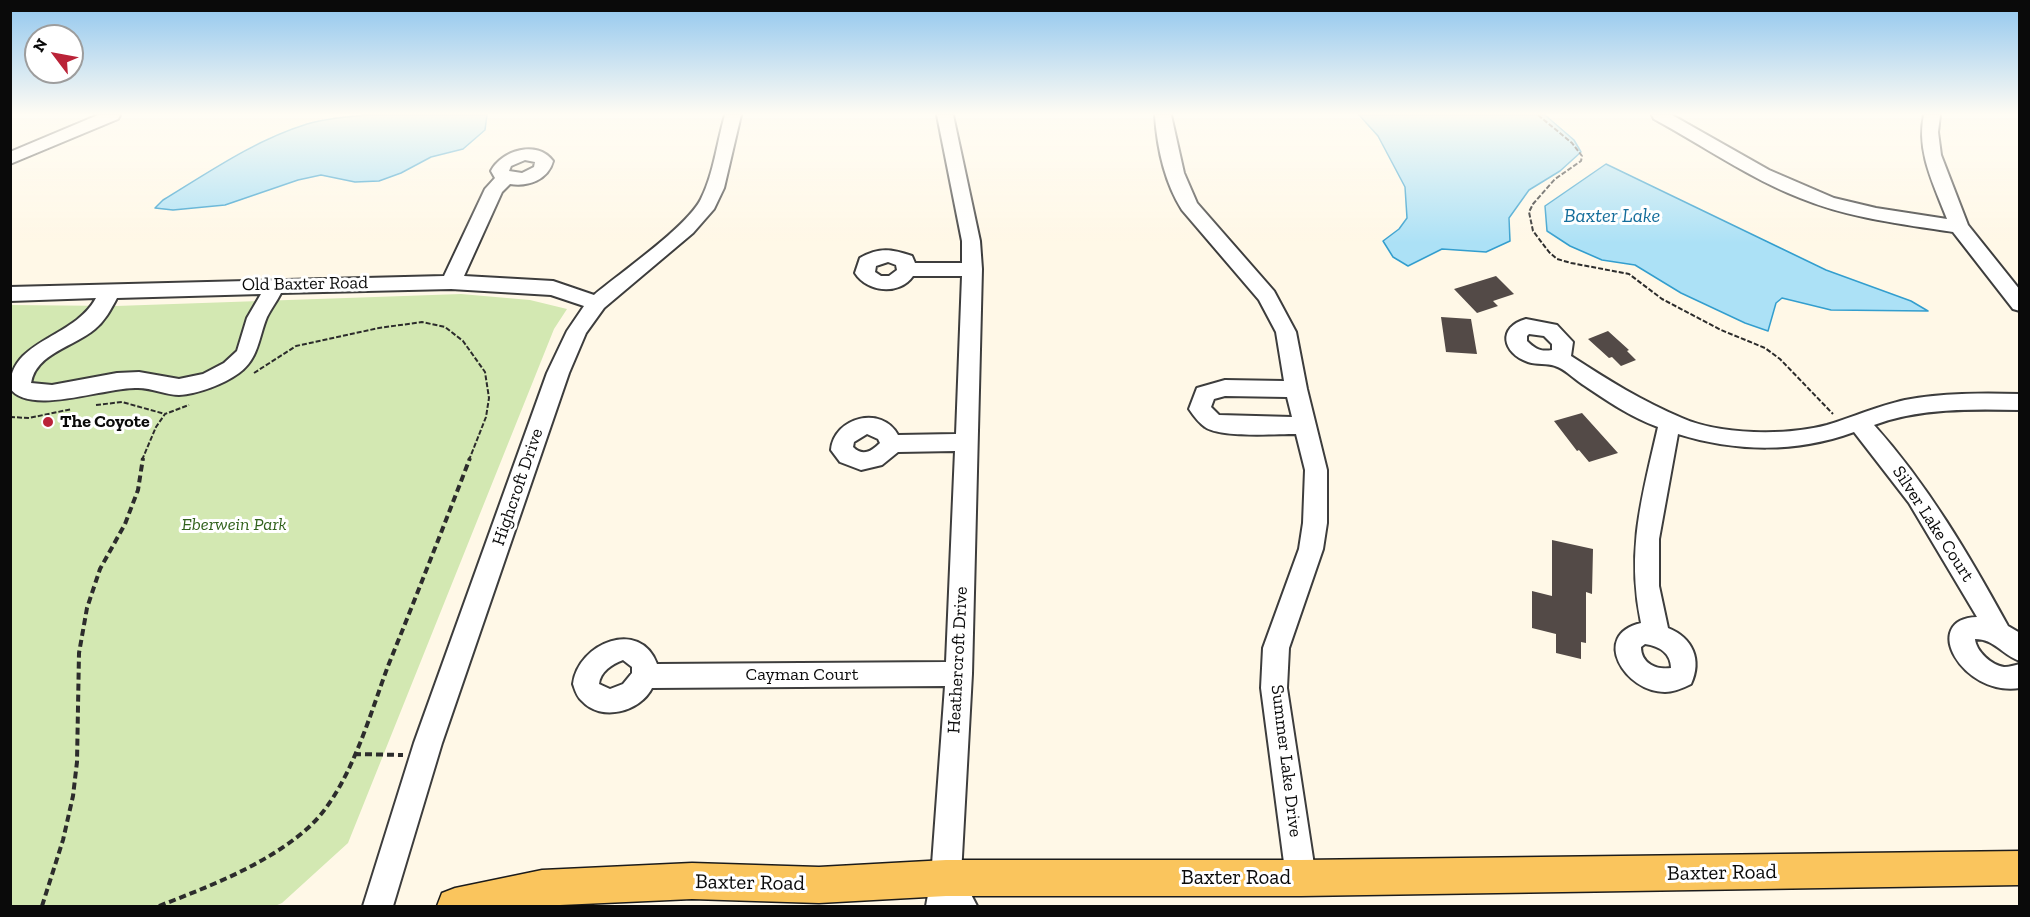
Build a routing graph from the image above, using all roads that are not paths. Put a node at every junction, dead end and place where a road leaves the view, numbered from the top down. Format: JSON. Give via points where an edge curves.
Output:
{"nodes":[{"id":1,"x":722,"y":158,"type":"edge"},
{"id":2,"x":954,"y":158,"type":"edge"},
{"id":3,"x":1171,"y":158,"type":"edge"},
{"id":4,"x":1738,"y":158,"type":"edge"},
{"id":5,"x":1933,"y":158,"type":"edge"},
{"id":6,"x":506,"y":178,"type":"dead end"},
{"id":7,"x":1959,"y":227,"type":"junction"},
{"id":8,"x":972,"y":268,"type":"junction"},
{"id":9,"x":907,"y":270,"type":"dead end"},
{"id":10,"x":451,"y":282,"type":"junction"},
{"id":11,"x":276,"y":285,"type":"junction"},
{"id":12,"x":111,"y":290,"type":"junction"},
{"id":13,"x":10,"y":294,"type":"edge"},
{"id":14,"x":597,"y":303,"type":"junction"},
{"id":15,"x":2019,"y":304,"type":"edge"},
{"id":16,"x":1557,"y":357,"type":"dead end"},
{"id":17,"x":1296,"y":389,"type":"junction"},
{"id":18,"x":2019,"y":402,"type":"edge"},
{"id":19,"x":1670,"y":422,"type":"junction"},
{"id":20,"x":1858,"y":422,"type":"junction"},
{"id":21,"x":1306,"y":426,"type":"junction"},
{"id":22,"x":966,"y":442,"type":"junction"},
{"id":23,"x":892,"y":444,"type":"dead end"},
{"id":24,"x":1999,"y":633,"type":"junction"},
{"id":25,"x":1656,"y":634,"type":"dead end"},
{"id":26,"x":2019,"y":650,"type":"edge"},
{"id":27,"x":959,"y":674,"type":"junction"},
{"id":28,"x":644,"y":676,"type":"dead end"},
{"id":29,"x":2019,"y":676,"type":"edge"},
{"id":30,"x":2019,"y":868,"type":"edge"},
{"id":31,"x":1301,"y":878,"type":"junction"},
{"id":32,"x":950,"y":897,"type":"edge"},
{"id":33,"x":378,"y":906,"type":"edge"},
{"id":34,"x":455,"y":906,"type":"edge"}],
"edges":[{"from":1,"to":14,"type":"street","name":"Highcroft Drive","via":[[707,205],[686,229]]},
{"from":2,"to":8,"type":"street","name":"Heathercroft Drive","via":[[971,241]]},
{"from":3,"to":17,"type":"street","name":"Summer Lake Drive","via":[[1189,206],[1267,296],[1286,332]]},
{"from":4,"to":7,"type":"street","via":[[1827,202]]},
{"from":5,"to":7,"type":"street"},
{"from":6,"to":10,"type":"street","via":[[494,189]]},
{"from":7,"to":15,"type":"street"},
{"from":8,"to":9,"type":"street"},
{"from":8,"to":22,"type":"street","name":"Heathercroft Drive"},
{"from":10,"to":11,"type":"street","name":"Old Baxter Road"},
{"from":10,"to":14,"type":"street","name":"Old Baxter Road","via":[[553,288]]},
{"from":11,"to":12,"type":"street","name":"Old Baxter Road"},
{"from":11,"to":12,"type":"street","via":[[257,318],[246,354],[209,380],[179,387],[139,380],[52,393],[28,392],[20,386],[26,365],[86,326]]},
{"from":12,"to":13,"type":"street","name":"Old Baxter Road"},
{"from":14,"to":33,"type":"street","name":"Highcroft Drive","via":[[577,331],[558,373],[424,755]]},
{"from":16,"to":19,"type":"street","via":[[1634,406]]},
{"from":17,"to":21,"type":"street","name":"Summer Lake Drive"},
{"from":17,"to":21,"type":"street","via":[[1226,388],[1205,394],[1200,409],[1213,422],[1230,425]]},
{"from":18,"to":20,"type":"street","via":[[1925,405]]},
{"from":19,"to":20,"type":"street","via":[[1756,440],[1815,436]]},
{"from":19,"to":25,"type":"street","via":[[1645,551],[1646,582]]},
{"from":20,"to":24,"type":"street","name":"Silver Lake Court","via":[[1913,487]]},
{"from":21,"to":31,"type":"street","name":"Summer Lake Drive","via":[[1316,470],[1315,523],[1305,567],[1276,648],[1274,688]]},
{"from":22,"to":23,"type":"street"},
{"from":22,"to":27,"type":"street","name":"Heathercroft Drive"},
{"from":24,"to":26,"type":"street","name":"Silver Lake Court"},
{"from":24,"to":29,"type":"street","via":[[1978,627],[1969,629],[1963,633],[1962,647],[1985,672],[2006,678]]},
{"from":27,"to":28,"type":"street","name":"Cayman Court"},
{"from":27,"to":32,"type":"street","name":"Heathercroft Drive"},
{"from":30,"to":31,"type":"main road","name":"Baxter Road"},
{"from":31,"to":32,"type":"main road","name":"Baxter Road"},
{"from":32,"to":34,"type":"main road","name":"Baxter Road","via":[[819,885],[692,881],[542,888]]}]}
